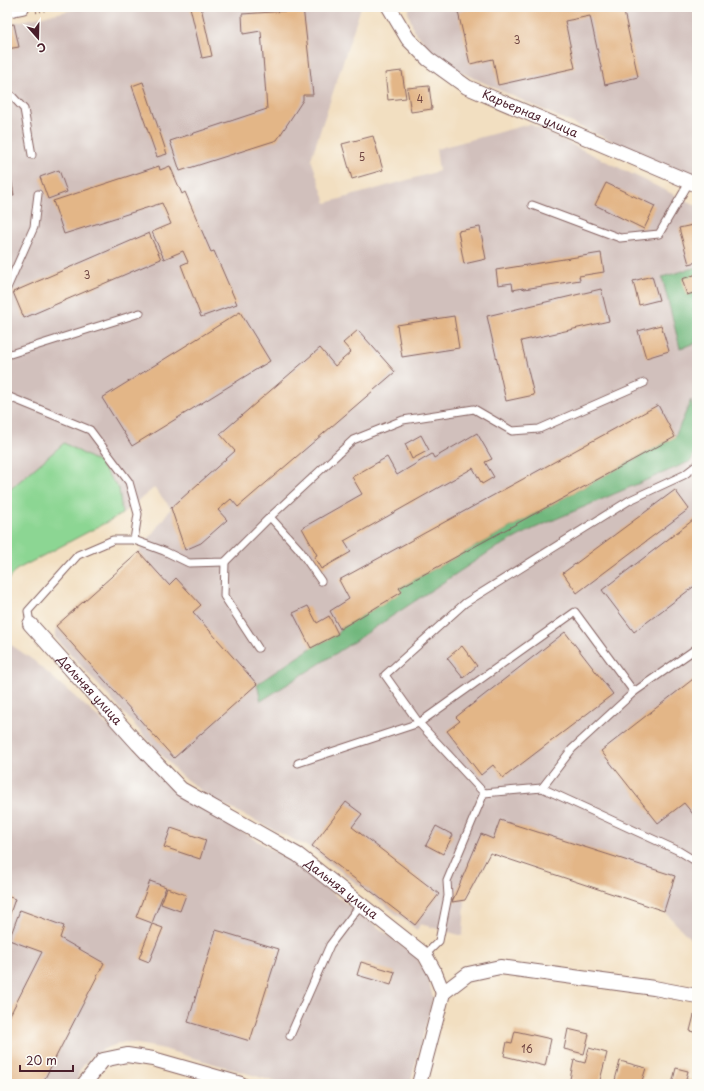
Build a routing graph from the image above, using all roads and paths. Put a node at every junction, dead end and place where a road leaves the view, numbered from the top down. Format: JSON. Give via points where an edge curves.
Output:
{"nodes":[{"id":1,"x":22,"y":7,"type":"edge"},
{"id":2,"x":390,"y":7,"type":"edge"},
{"id":3,"x":7,"y":10,"type":"edge"},
{"id":4,"x":7,"y":94,"type":"edge"},
{"id":5,"x":32,"y":156,"type":"dead end"},
{"id":6,"x":694,"y":183,"type":"edge"},
{"id":7,"x":38,"y":194,"type":"dead end"},
{"id":8,"x":532,"y":205,"type":"dead end"},
{"id":9,"x":7,"y":288,"type":"edge"},
{"id":10,"x":140,"y":313,"type":"dead end"},
{"id":11,"x":7,"y":355,"type":"edge"},
{"id":12,"x":644,"y":383,"type":"dead end"},
{"id":13,"x":7,"y":396,"type":"edge"},
{"id":14,"x":697,"y":465,"type":"edge"},
{"id":15,"x":270,"y":517,"type":"junction"},
{"id":16,"x":134,"y":540,"type":"junction"},
{"id":17,"x":225,"y":562,"type":"junction"},
{"id":18,"x":321,"y":581,"type":"dead end"},
{"id":19,"x":30,"y":624,"type":"joint"},
{"id":20,"x":258,"y":648,"type":"dead end"},
{"id":21,"x":697,"y":648,"type":"edge"},
{"id":22,"x":634,"y":692,"type":"junction"},
{"id":23,"x":419,"y":723,"type":"junction"},
{"id":24,"x":298,"y":763,"type":"dead end"},
{"id":25,"x":542,"y":788,"type":"junction"},
{"id":26,"x":484,"y":793,"type":"junction"},
{"id":27,"x":697,"y":862,"type":"edge"},
{"id":28,"x":361,"y":904,"type":"junction"},
{"id":29,"x":425,"y":955,"type":"junction"},
{"id":30,"x":443,"y":993,"type":"junction"},
{"id":31,"x":697,"y":996,"type":"edge"},
{"id":32,"x":290,"y":1036,"type":"dead end"},
{"id":33,"x":84,"y":1084,"type":"edge"},
{"id":34,"x":241,"y":1084,"type":"edge"},
{"id":35,"x":419,"y":1084,"type":"edge"}],
"edges":[{"from":1,"to":3,"type":"street"},
{"from":2,"to":6,"type":"street","name":"Карьерная улица","via":[[408,39],[428,59],[467,87]]},
{"from":4,"to":5,"type":"lane","via":[[24,109]]},
{"from":6,"to":8,"type":"lane","via":[[659,234],[620,238]]},
{"from":7,"to":9,"type":"lane","via":[[34,227]]},
{"from":10,"to":11,"type":"lane"},
{"from":12,"to":15,"type":"lane","via":[[539,429],[512,431],[474,410],[403,420],[353,440]]},
{"from":13,"to":16,"type":"lane","via":[[90,430],[129,482],[138,514]]},
{"from":14,"to":23,"type":"lane","via":[[684,475],[630,500],[465,603],[385,675]]},
{"from":15,"to":17,"type":"lane"},
{"from":15,"to":18,"type":"lane","via":[[299,549]]},
{"from":16,"to":17,"type":"lane","via":[[189,563]]},
{"from":16,"to":19,"type":"lane","via":[[113,540],[78,556],[28,611]]},
{"from":17,"to":20,"type":"lane","via":[[224,596]]},
{"from":19,"to":28,"type":"street","name":"Дальняя улица","via":[[181,789],[298,855]]},
{"from":21,"to":22,"type":"lane"},
{"from":22,"to":23,"type":"lane","via":[[575,612]]},
{"from":22,"to":25,"type":"lane","via":[[572,749]]},
{"from":23,"to":24,"type":"lane"},
{"from":23,"to":26,"type":"lane"},
{"from":25,"to":26,"type":"lane"},
{"from":25,"to":27,"type":"lane","via":[[679,851]]},
{"from":26,"to":29,"type":"lane","via":[[447,881],[448,896],[440,941]]},
{"from":28,"to":29,"type":"street","name":"Дальняя улица"},
{"from":28,"to":32,"type":"lane","via":[[330,945]]},
{"from":29,"to":30,"type":"street","name":"Дальняя улица"},
{"from":30,"to":31,"type":"street","via":[[468,974],[500,967]]},
{"from":30,"to":35,"type":"street"},
{"from":33,"to":34,"type":"street","via":[[103,1060],[126,1054]]}]}
